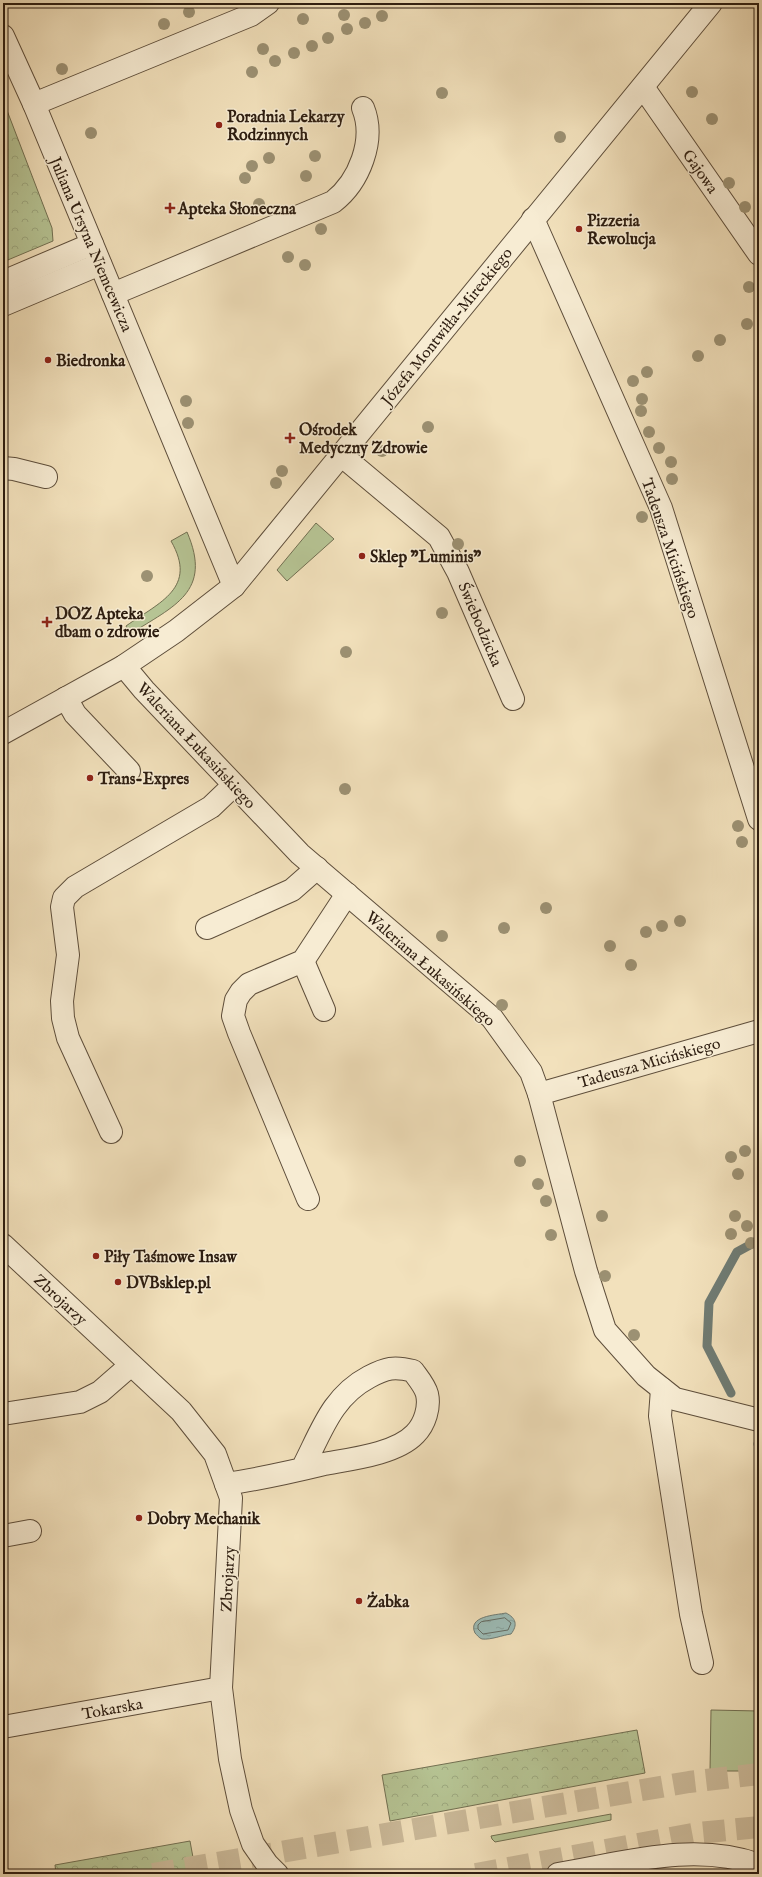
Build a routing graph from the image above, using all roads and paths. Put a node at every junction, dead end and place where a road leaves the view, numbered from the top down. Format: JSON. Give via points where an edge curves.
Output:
{"nodes":[{"id":1,"x":268,"y":3,"type":"edge"},
{"id":2,"x":711,"y":3,"type":"edge"},
{"id":3,"x":3,"y":36,"type":"edge"},
{"id":4,"x":642,"y":87,"type":"junction"},
{"id":5,"x":34,"y":104,"type":"junction"},
{"id":6,"x":363,"y":108,"type":"dead end"},
{"id":7,"x":533,"y":219,"type":"junction"},
{"id":8,"x":92,"y":244,"type":"junction"},
{"id":9,"x":759,"y":254,"type":"edge"},
{"id":10,"x":100,"y":264,"type":"junction"},
{"id":11,"x":3,"y":282,"type":"edge"},
{"id":12,"x":113,"y":294,"type":"junction"},
{"id":13,"x":3,"y":305,"type":"edge"},
{"id":14,"x":341,"y":455,"type":"junction"},
{"id":15,"x":3,"y":468,"type":"edge"},
{"id":16,"x":46,"y":477,"type":"dead end"},
{"id":17,"x":234,"y":586,"type":"junction"},
{"id":18,"x":124,"y":666,"type":"junction"},
{"id":19,"x":66,"y":698,"type":"junction"},
{"id":20,"x":513,"y":699,"type":"dead end"},
{"id":21,"x":3,"y":733,"type":"edge"},
{"id":22,"x":129,"y":772,"type":"dead end"},
{"id":23,"x":234,"y":785,"type":"junction"},
{"id":24,"x":759,"y":819,"type":"edge"},
{"id":25,"x":317,"y":868,"type":"junction"},
{"id":26,"x":347,"y":894,"type":"junction"},
{"id":27,"x":207,"y":928,"type":"dead end"},
{"id":28,"x":304,"y":961,"type":"junction"},
{"id":29,"x":324,"y":1010,"type":"dead end"},
{"id":30,"x":759,"y":1031,"type":"edge"},
{"id":31,"x":539,"y":1094,"type":"junction"},
{"id":32,"x":111,"y":1132,"type":"dead end"},
{"id":33,"x":308,"y":1199,"type":"dead end"},
{"id":34,"x":3,"y":1245,"type":"edge"},
{"id":35,"x":131,"y":1365,"type":"junction"},
{"id":36,"x":662,"y":1389,"type":"junction"},
{"id":37,"x":3,"y":1414,"type":"edge"},
{"id":38,"x":759,"y":1420,"type":"edge"},
{"id":39,"x":302,"y":1469,"type":"junction"},
{"id":40,"x":226,"y":1484,"type":"junction"},
{"id":41,"x":30,"y":1531,"type":"dead end"},
{"id":42,"x":3,"y":1536,"type":"edge"},
{"id":43,"x":702,"y":1663,"type":"dead end"},
{"id":44,"x":221,"y":1688,"type":"junction"},
{"id":45,"x":3,"y":1727,"type":"edge"},
{"id":46,"x":759,"y":1865,"type":"edge"},
{"id":47,"x":277,"y":1874,"type":"edge"},
{"id":48,"x":558,"y":1874,"type":"edge"}],
"edges":[{"from":1,"to":5,"type":"street","via":[[251,16]]},
{"from":2,"to":4,"type":"street","name":"Józefa Montwiłła-Mireckiego"},
{"from":3,"to":5,"type":"street","name":"Juliana Ursyna Niemcewicza"},
{"from":4,"to":7,"type":"street","name":"Józefa Montwiłła-Mireckiego"},
{"from":4,"to":9,"type":"street","name":"Gajowa"},
{"from":5,"to":8,"type":"street","name":"Juliana Ursyna Niemcewicza"},
{"from":6,"to":12,"type":"street","via":[[369,128],[364,152],[349,186],[333,202]]},
{"from":7,"to":14,"type":"street","name":"Józefa Montwiłła-Mireckiego"},
{"from":7,"to":24,"type":"street","name":"Tadeusza Micińskiego","via":[[661,508]]},
{"from":8,"to":10,"type":"street","name":"Juliana Ursyna Niemcewicza"},
{"from":8,"to":11,"type":"street"},
{"from":10,"to":12,"type":"street","name":"Juliana Ursyna Niemcewicza"},
{"from":10,"to":13,"type":"street"},
{"from":12,"to":17,"type":"street","name":"Juliana Ursyna Niemcewicza"},
{"from":14,"to":17,"type":"street","name":"Józefa Montwiłła-Mireckiego"},
{"from":14,"to":20,"type":"street","name":"Świebodzicka","via":[[439,537],[458,572]]},
{"from":15,"to":16,"type":"street"},
{"from":17,"to":18,"type":"street","name":"Józefa Montwiłła-Mireckiego","via":[[176,631]]},
{"from":18,"to":19,"type":"street","name":"Józefa Montwiłła-Mireckiego"},
{"from":18,"to":23,"type":"street","name":"Waleriana Łukasińskiego"},
{"from":19,"to":21,"type":"street","name":"Józefa Montwiłła-Mireckiego"},
{"from":19,"to":22,"type":"street","via":[[75,714]]},
{"from":23,"to":25,"type":"street","name":"Waleriana Łukasińskiego","via":[[300,854]]},
{"from":23,"to":32,"type":"street","via":[[211,807],[75,887],[64,898],[63,918],[68,955],[62,1018],[68,1038]]},
{"from":25,"to":26,"type":"street","name":"Waleriana Łukasińskiego"},
{"from":25,"to":27,"type":"street","via":[[292,890]]},
{"from":26,"to":28,"type":"street"},
{"from":26,"to":31,"type":"street","name":"Waleriana Łukasińskiego","via":[[492,1018],[531,1072]]},
{"from":28,"to":29,"type":"street"},
{"from":28,"to":33,"type":"street","via":[[249,984],[236,1000],[233,1016]]},
{"from":30,"to":31,"type":"street","name":"Tadeusza Micińskiego"},
{"from":31,"to":36,"type":"street","name":"Waleriana Łukasińskiego","via":[[586,1271],[605,1330],[646,1376]]},
{"from":34,"to":35,"type":"street","name":"Zbrojarzy"},
{"from":35,"to":37,"type":"street","via":[[100,1392],[80,1402]]},
{"from":35,"to":40,"type":"street","name":"Zbrojarzy","via":[[181,1411],[215,1454]]},
{"from":36,"to":38,"type":"street","name":"Waleriana Łukasińskiego","via":[[676,1400]]},
{"from":36,"to":43,"type":"street","via":[[660,1416],[691,1614]]},
{"from":39,"to":39,"type":"street","via":[[377,1453],[415,1434],[427,1412],[427,1394],[413,1371],[397,1367],[380,1372],[343,1396],[329,1416]]},
{"from":39,"to":40,"type":"street"},
{"from":40,"to":44,"type":"street","name":"Zbrojarzy","via":[[231,1498]]},
{"from":41,"to":42,"type":"street"},
{"from":44,"to":45,"type":"street","name":"Tokarska"},
{"from":44,"to":47,"type":"street","name":"Zbrojarzy","via":[[230,1759],[241,1810],[253,1844]]},
{"from":46,"to":48,"type":"street","via":[[723,1855],[685,1853]]}]}
